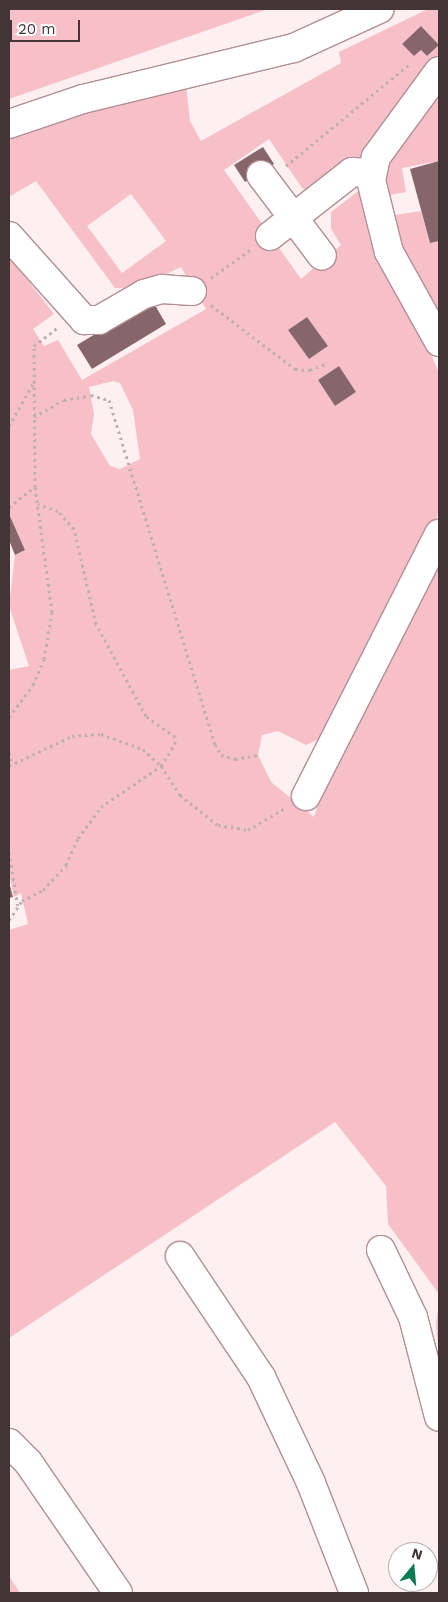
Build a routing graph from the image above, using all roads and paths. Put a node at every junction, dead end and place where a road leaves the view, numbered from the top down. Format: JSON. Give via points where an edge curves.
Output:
{"nodes":[{"id":1,"x":379,"y":9,"type":"edge"},
{"id":2,"x":427,"y":65,"type":"edge"},
{"id":3,"x":9,"y":124,"type":"edge"},
{"id":4,"x":372,"y":173,"type":"junction"},
{"id":5,"x":264,"y":178,"type":"joint"},
{"id":6,"x":294,"y":218,"type":"junction"},
{"id":7,"x":9,"y":236,"type":"edge"},
{"id":8,"x":270,"y":236,"type":"joint"},
{"id":9,"x":322,"y":256,"type":"dead end"},
{"id":10,"x":192,"y":291,"type":"junction"},
{"id":11,"x":76,"y":314,"type":"junction"},
{"id":12,"x":439,"y":342,"type":"edge"},
{"id":13,"x":327,"y":362,"type":"dead end"},
{"id":14,"x":34,"y":381,"type":"junction"},
{"id":15,"x":34,"y":417,"type":"junction"},
{"id":16,"x":9,"y":426,"type":"edge"},
{"id":17,"x":35,"y":486,"type":"junction"},
{"id":18,"x":38,"y":504,"type":"junction"},
{"id":19,"x":9,"y":506,"type":"edge"},
{"id":20,"x":439,"y":534,"type":"edge"},
{"id":21,"x":9,"y":717,"type":"edge"},
{"id":22,"x":9,"y":752,"type":"edge"},
{"id":23,"x":258,"y":755,"type":"dead end"},
{"id":24,"x":10,"y":765,"type":"edge"},
{"id":25,"x":161,"y":766,"type":"junction"},
{"id":26,"x":306,"y":796,"type":"joint"},
{"id":27,"x":9,"y":852,"type":"edge"},
{"id":28,"x":18,"y":910,"type":"junction"},
{"id":29,"x":9,"y":920,"type":"edge"},
{"id":30,"x":381,"y":1250,"type":"dead end"},
{"id":31,"x":180,"y":1256,"type":"dead end"},
{"id":32,"x":439,"y":1417,"type":"edge"},
{"id":33,"x":9,"y":1443,"type":"edge"},
{"id":34,"x":118,"y":1593,"type":"edge"},
{"id":35,"x":354,"y":1593,"type":"edge"}],
"edges":[{"from":1,"to":3,"type":"street","via":[[294,48],[83,99]]},
{"from":2,"to":4,"type":"street","via":[[376,157]]},
{"from":2,"to":5,"type":"path"},
{"from":4,"to":6,"type":"street","via":[[352,172]]},
{"from":4,"to":12,"type":"street","via":[[389,252]]},
{"from":5,"to":6,"type":"street"},
{"from":6,"to":8,"type":"street"},
{"from":6,"to":9,"type":"street"},
{"from":7,"to":11,"type":"street"},
{"from":8,"to":10,"type":"path"},
{"from":10,"to":11,"type":"street","via":[[162,289],[144,294],[99,320],[84,320]]},
{"from":10,"to":13,"type":"path","via":[[295,369],[310,370]]},
{"from":11,"to":14,"type":"path","via":[[34,346]]},
{"from":14,"to":15,"type":"path"},
{"from":14,"to":16,"type":"path"},
{"from":15,"to":17,"type":"path"},
{"from":15,"to":23,"type":"path","via":[[64,400],[91,395],[109,400],[214,744],[221,755],[235,759]]},
{"from":17,"to":18,"type":"path"},
{"from":17,"to":19,"type":"path"},
{"from":18,"to":21,"type":"path","via":[[52,612],[36,676]]},
{"from":18,"to":25,"type":"path","via":[[58,510],[74,529],[96,624],[146,716],[175,737]]},
{"from":20,"to":26,"type":"street"},
{"from":22,"to":24,"type":"path"},
{"from":24,"to":25,"type":"path","via":[[72,736],[101,734],[143,749]]},
{"from":25,"to":26,"type":"path","via":[[180,795],[218,825],[248,830]]},
{"from":25,"to":28,"type":"path","via":[[101,807],[78,838],[66,865],[43,890],[22,901]]},
{"from":27,"to":28,"type":"path"},
{"from":28,"to":29,"type":"path"},
{"from":30,"to":32,"type":"street","via":[[413,1316]]},
{"from":31,"to":35,"type":"street","via":[[261,1377],[311,1483]]},
{"from":33,"to":34,"type":"street","via":[[28,1462]]}]}
